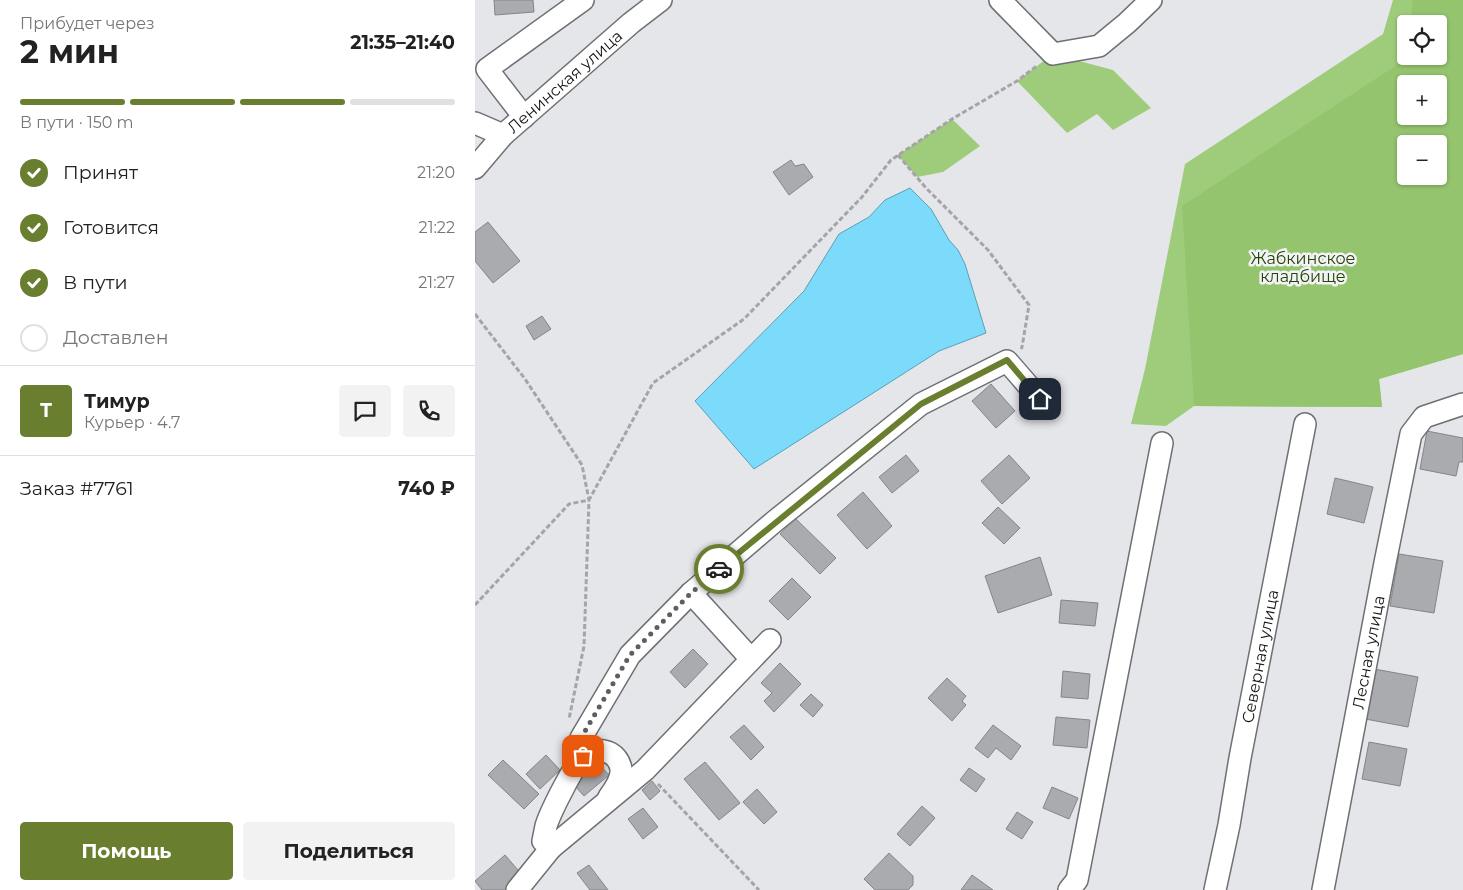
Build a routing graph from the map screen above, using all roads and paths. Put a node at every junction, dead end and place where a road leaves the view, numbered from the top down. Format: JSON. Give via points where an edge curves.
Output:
{"nodes":[{"id":1,"x":583,"y":0,"type":"edge"},
{"id":2,"x":661,"y":0,"type":"edge"},
{"id":3,"x":1000,"y":0,"type":"edge"},
{"id":4,"x":1151,"y":0,"type":"edge"},
{"id":5,"x":562,"y":7,"type":"edge"},
{"id":6,"x":1053,"y":54,"type":"junction"},
{"id":7,"x":481,"y":72,"type":"edge"},
{"id":8,"x":524,"y":117,"type":"junction"},
{"id":9,"x":475,"y":124,"type":"edge"},
{"id":10,"x":503,"y":135,"type":"junction"},
{"id":11,"x":898,"y":155,"type":"junction"},
{"id":12,"x":475,"y":168,"type":"edge"},
{"id":13,"x":475,"y":314,"type":"edge"},
{"id":14,"x":1007,"y":360,"type":"junction"},
{"id":15,"x":1040,"y":399,"type":"dead end"},
{"id":16,"x":1459,"y":408,"type":"edge"},
{"id":17,"x":1305,"y":424,"type":"dead end"},
{"id":18,"x":1162,"y":443,"type":"dead end"},
{"id":19,"x":589,"y":500,"type":"junction"},
{"id":20,"x":691,"y":593,"type":"junction"},
{"id":21,"x":475,"y":605,"type":"edge"},
{"id":22,"x":770,"y":640,"type":"dead end"},
{"id":23,"x":751,"y":659,"type":"junction"},
{"id":24,"x":568,"y":723,"type":"dead end"},
{"id":25,"x":583,"y":756,"type":"junction"},
{"id":26,"x":645,"y":770,"type":"junction"},
{"id":27,"x":605,"y":804,"type":"junction"},
{"id":28,"x":551,"y":848,"type":"junction"},
{"id":29,"x":517,"y":890,"type":"edge"},
{"id":30,"x":759,"y":890,"type":"edge"},
{"id":31,"x":1069,"y":890,"type":"edge"},
{"id":32,"x":1215,"y":890,"type":"edge"},
{"id":33,"x":1323,"y":890,"type":"edge"}],
"edges":[{"from":1,"to":5,"type":"street"},
{"from":2,"to":8,"type":"street","name":"Ленинская улица"},
{"from":3,"to":6,"type":"street"},
{"from":4,"to":6,"type":"street","via":[[1099,46]]},
{"from":5,"to":7,"type":"street"},
{"from":6,"to":11,"type":"path","via":[[1017,81]]},
{"from":7,"to":8,"type":"street"},
{"from":8,"to":10,"type":"street","name":"Ленинская улица"},
{"from":9,"to":10,"type":"street"},
{"from":10,"to":12,"type":"street","name":"Ленинская улица"},
{"from":11,"to":14,"type":"path","via":[[988,250],[1029,305],[1022,347]]},
{"from":11,"to":19,"type":"path","via":[[745,319],[653,383]]},
{"from":13,"to":19,"type":"path","via":[[525,379],[582,465]]},
{"from":14,"to":15,"type":"street"},
{"from":14,"to":20,"type":"street","via":[[921,404]]},
{"from":16,"to":33,"type":"street","name":"Лесная улица","via":[[1424,417],[1411,434]]},
{"from":17,"to":32,"type":"street","name":"Северная улица"},
{"from":18,"to":31,"type":"street","via":[[1077,880]]},
{"from":19,"to":21,"type":"path","via":[[569,504]]},
{"from":19,"to":24,"type":"path","via":[[584,646]]},
{"from":20,"to":23,"type":"street"},
{"from":20,"to":25,"type":"street","via":[[630,655],[581,738]]},
{"from":22,"to":23,"type":"street"},
{"from":23,"to":26,"type":"street"},
{"from":25,"to":27,"type":"street","via":[[595,750],[606,751],[615,757],[621,769],[619,783]]},
{"from":25,"to":28,"type":"street","via":[[546,825],[543,841]]},
{"from":26,"to":27,"type":"street"},
{"from":26,"to":30,"type":"path"},
{"from":27,"to":28,"type":"street"},
{"from":28,"to":29,"type":"street"}]}
